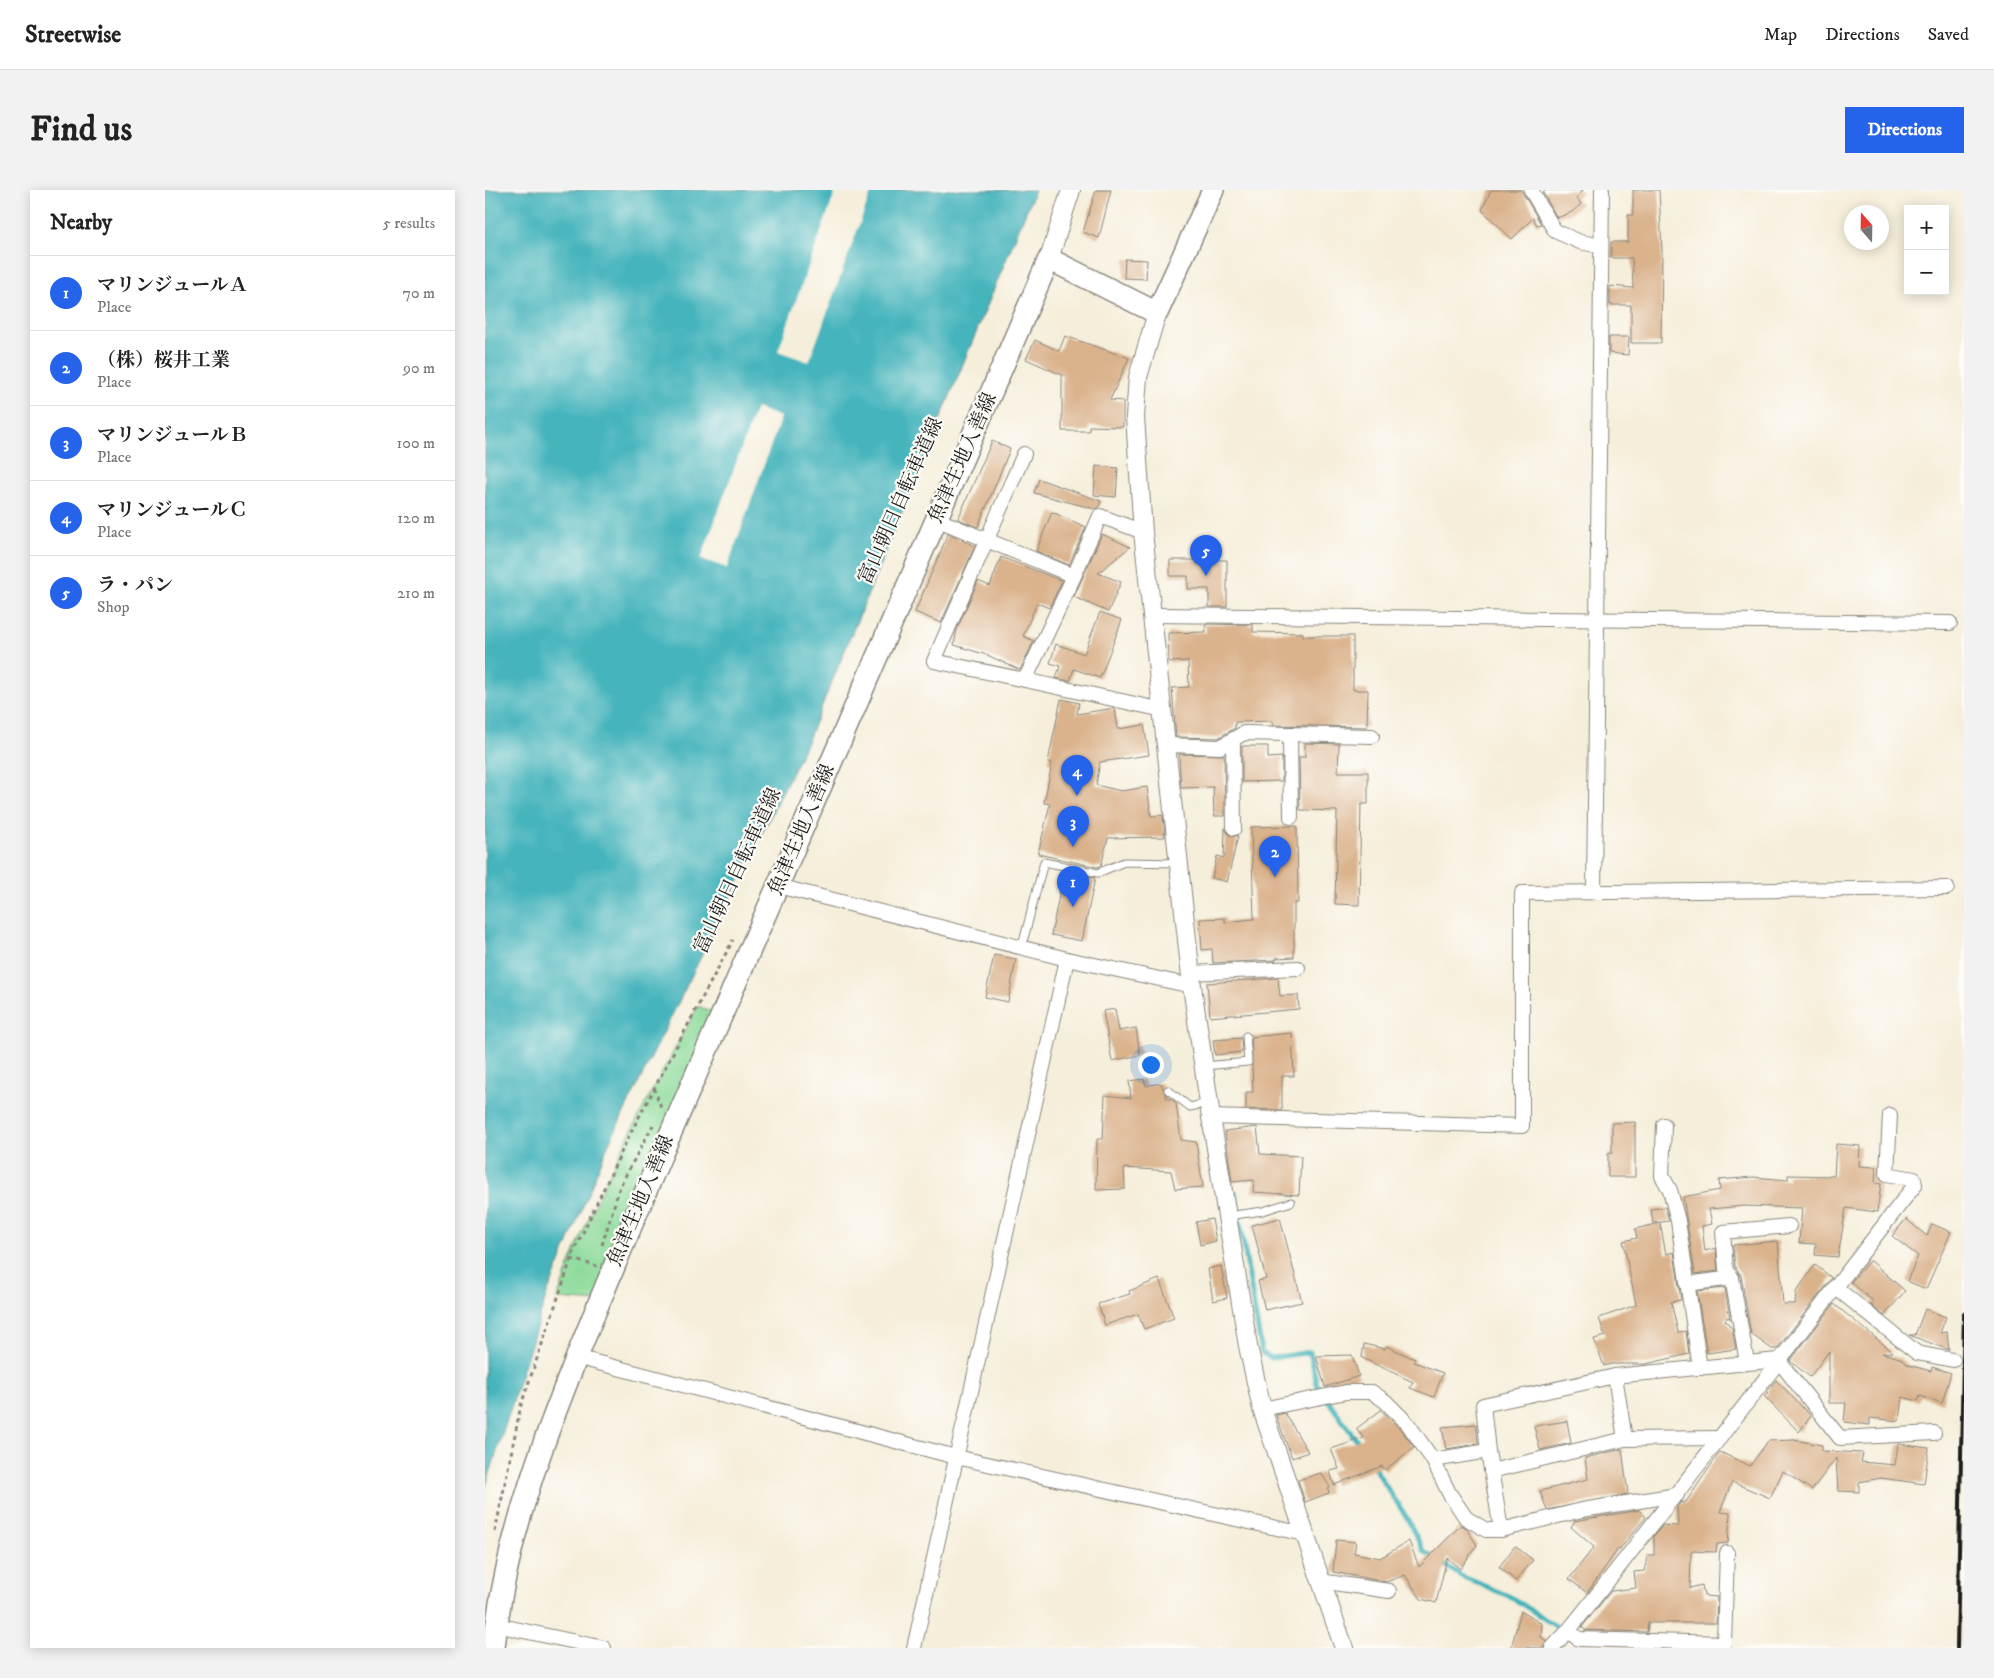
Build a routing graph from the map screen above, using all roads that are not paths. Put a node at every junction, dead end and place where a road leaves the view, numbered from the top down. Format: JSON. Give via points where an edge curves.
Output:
{"nodes":[{"id":1,"x":1071,"y":190,"type":"edge"},
{"id":2,"x":1213,"y":190,"type":"edge"},
{"id":3,"x":1531,"y":190,"type":"edge"},
{"id":4,"x":1602,"y":190,"type":"edge"},
{"id":5,"x":1601,"y":246,"type":"junction"},
{"id":6,"x":1049,"y":260,"type":"junction"},
{"id":7,"x":1157,"y":313,"type":"junction"},
{"id":8,"x":1024,"y":454,"type":"dead end"},
{"id":9,"x":936,"y":519,"type":"junction"},
{"id":10,"x":1143,"y":532,"type":"junction"},
{"id":11,"x":987,"y":540,"type":"junction"},
{"id":12,"x":1074,"y":576,"type":"junction"},
{"id":13,"x":1152,"y":615,"type":"junction"},
{"id":14,"x":1598,"y":620,"type":"junction"},
{"id":15,"x":1950,"y":623,"type":"dead end"},
{"id":16,"x":1025,"y":680,"type":"junction"},
{"id":17,"x":1163,"y":710,"type":"junction"},
{"id":18,"x":1290,"y":734,"type":"junction"},
{"id":19,"x":1372,"y":736,"type":"dead end"},
{"id":20,"x":1233,"y":741,"type":"junction"},
{"id":21,"x":1168,"y":745,"type":"junction"},
{"id":22,"x":1291,"y":817,"type":"dead end"},
{"id":23,"x":1234,"y":828,"type":"dead end"},
{"id":24,"x":1180,"y":864,"type":"junction"},
{"id":25,"x":778,"y":886,"type":"junction"},
{"id":26,"x":1947,"y":888,"type":"dead end"},
{"id":27,"x":1594,"y":892,"type":"junction"},
{"id":28,"x":1022,"y":946,"type":"junction"},
{"id":29,"x":1067,"y":959,"type":"junction"},
{"id":30,"x":1298,"y":968,"type":"dead end"},
{"id":31,"x":1191,"y":979,"type":"junction"},
{"id":32,"x":1246,"y":1036,"type":"dead end"},
{"id":33,"x":1203,"y":1066,"type":"junction"},
{"id":34,"x":1168,"y":1090,"type":"dead end"},
{"id":35,"x":1209,"y":1110,"type":"junction"},
{"id":36,"x":1890,"y":1115,"type":"dead end"},
{"id":37,"x":1664,"y":1125,"type":"dead end"},
{"id":38,"x":1291,"y":1202,"type":"dead end"},
{"id":39,"x":1227,"y":1216,"type":"junction"},
{"id":40,"x":1789,"y":1226,"type":"dead end"},
{"id":41,"x":1732,"y":1278,"type":"junction"},
{"id":42,"x":1687,"y":1284,"type":"junction"},
{"id":43,"x":1835,"y":1287,"type":"junction"},
{"id":44,"x":577,"y":1357,"type":"junction"},
{"id":45,"x":1777,"y":1360,"type":"junction"},
{"id":46,"x":1953,"y":1360,"type":"dead end"},
{"id":47,"x":1747,"y":1362,"type":"junction"},
{"id":48,"x":1700,"y":1368,"type":"junction"},
{"id":49,"x":1615,"y":1376,"type":"junction"},
{"id":50,"x":1262,"y":1409,"type":"junction"},
{"id":51,"x":1934,"y":1433,"type":"dead end"},
{"id":52,"x":1720,"y":1438,"type":"junction"},
{"id":53,"x":1625,"y":1439,"type":"junction"},
{"id":54,"x":1488,"y":1451,"type":"junction"},
{"id":55,"x":955,"y":1457,"type":"junction"},
{"id":56,"x":1433,"y":1460,"type":"junction"},
{"id":57,"x":1491,"y":1471,"type":"junction"},
{"id":58,"x":1677,"y":1494,"type":"junction"},
{"id":59,"x":1501,"y":1530,"type":"junction"},
{"id":60,"x":1303,"y":1534,"type":"junction"},
{"id":61,"x":1727,"y":1554,"type":"dead end"},
{"id":62,"x":1320,"y":1581,"type":"junction"},
{"id":63,"x":1389,"y":1591,"type":"dead end"},
{"id":64,"x":496,"y":1625,"type":"junction"},
{"id":65,"x":1568,"y":1631,"type":"junction"},
{"id":66,"x":494,"y":1648,"type":"edge"},
{"id":67,"x":604,"y":1648,"type":"edge"},
{"id":68,"x":914,"y":1648,"type":"edge"},
{"id":69,"x":1344,"y":1648,"type":"edge"},
{"id":70,"x":1552,"y":1648,"type":"edge"}],
"edges":[{"from":1,"to":6,"type":"street"},
{"from":2,"to":7,"type":"main road"},
{"from":3,"to":5,"type":"street","via":[[1555,231],[1580,242]]},
{"from":4,"to":5,"type":"street"},
{"from":5,"to":14,"type":"street"},
{"from":6,"to":7,"type":"main road"},
{"from":6,"to":9,"type":"main road","name":"魚津生地入善線"},
{"from":7,"to":10,"type":"street","via":[[1138,377],[1136,407]]},
{"from":8,"to":11,"type":"street"},
{"from":9,"to":11,"type":"street"},
{"from":9,"to":25,"type":"main road","name":"魚津生地入善線"},
{"from":10,"to":12,"type":"street","via":[[1100,516]]},
{"from":10,"to":13,"type":"street"},
{"from":11,"to":12,"type":"street"},
{"from":11,"to":16,"type":"street","via":[[934,661]]},
{"from":12,"to":16,"type":"street"},
{"from":13,"to":14,"type":"street"},
{"from":13,"to":17,"type":"street"},
{"from":14,"to":15,"type":"street"},
{"from":14,"to":27,"type":"street"},
{"from":16,"to":17,"type":"street"},
{"from":17,"to":21,"type":"street"},
{"from":18,"to":19,"type":"street"},
{"from":18,"to":20,"type":"street","via":[[1244,733]]},
{"from":18,"to":22,"type":"street"},
{"from":20,"to":21,"type":"street","via":[[1219,747]]},
{"from":20,"to":23,"type":"street"},
{"from":21,"to":24,"type":"street"},
{"from":24,"to":28,"type":"lane","via":[[1124,862],[1098,873],[1043,862]]},
{"from":24,"to":31,"type":"street"},
{"from":25,"to":28,"type":"street"},
{"from":25,"to":44,"type":"main road","name":"魚津生地入善線","via":[[699,1063]]},
{"from":26,"to":27,"type":"street"},
{"from":27,"to":35,"type":"street","via":[[1522,893],[1523,1126]]},
{"from":28,"to":29,"type":"street"},
{"from":29,"to":31,"type":"street"},
{"from":29,"to":55,"type":"street"},
{"from":30,"to":31,"type":"street"},
{"from":31,"to":33,"type":"street"},
{"from":32,"to":33,"type":"lane","via":[[1248,1062]]},
{"from":33,"to":35,"type":"street"},
{"from":34,"to":35,"type":"lane","via":[[1190,1106]]},
{"from":35,"to":39,"type":"street"},
{"from":36,"to":43,"type":"street","via":[[1887,1174],[1914,1179],[1915,1186]]},
{"from":37,"to":42,"type":"street","via":[[1662,1176],[1670,1190],[1678,1221]]},
{"from":38,"to":39,"type":"lane","via":[[1263,1211]]},
{"from":39,"to":50,"type":"street","via":[[1248,1346]]},
{"from":40,"to":41,"type":"street","via":[[1723,1232],[1726,1269]]},
{"from":41,"to":42,"type":"street"},
{"from":41,"to":47,"type":"street"},
{"from":42,"to":48,"type":"street"},
{"from":43,"to":45,"type":"street"},
{"from":43,"to":46,"type":"street","via":[[1917,1353]]},
{"from":44,"to":55,"type":"street"},
{"from":44,"to":64,"type":"main road","name":"魚津生地入善線","via":[[541,1450],[514,1540]]},
{"from":45,"to":47,"type":"street"},
{"from":45,"to":51,"type":"street","via":[[1840,1438]]},
{"from":45,"to":52,"type":"street"},
{"from":47,"to":48,"type":"street"},
{"from":48,"to":49,"type":"street"},
{"from":49,"to":53,"type":"street"},
{"from":49,"to":54,"type":"street","via":[[1483,1405]]},
{"from":50,"to":56,"type":"street","via":[[1347,1392],[1371,1392],[1408,1424]]},
{"from":50,"to":60,"type":"street"},
{"from":52,"to":53,"type":"street"},
{"from":52,"to":58,"type":"street"},
{"from":53,"to":57,"type":"street"},
{"from":54,"to":56,"type":"street"},
{"from":54,"to":57,"type":"street"},
{"from":55,"to":60,"type":"street"},
{"from":55,"to":68,"type":"street"},
{"from":56,"to":59,"type":"street","via":[[1466,1518],[1486,1530]]},
{"from":57,"to":59,"type":"street"},
{"from":58,"to":59,"type":"street","via":[[1582,1510]]},
{"from":58,"to":65,"type":"street"},
{"from":60,"to":62,"type":"street"},
{"from":61,"to":65,"type":"street","via":[[1724,1642],[1579,1639]]},
{"from":62,"to":63,"type":"street"},
{"from":62,"to":69,"type":"street"},
{"from":64,"to":66,"type":"main road","name":"魚津生地入善線"},
{"from":64,"to":67,"type":"street"},
{"from":65,"to":70,"type":"street"}]}
